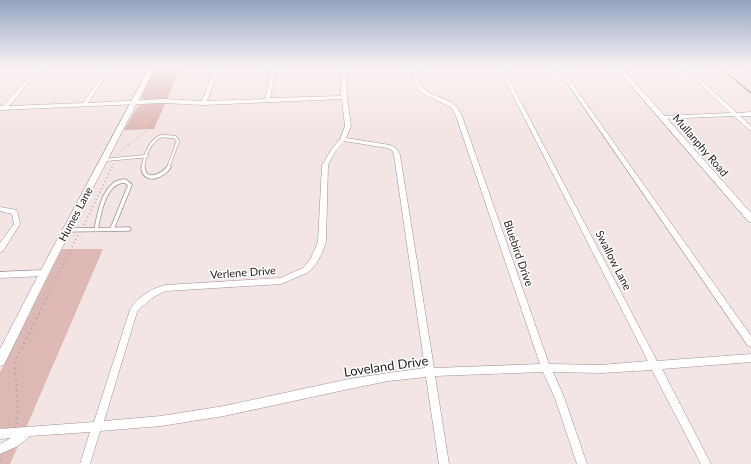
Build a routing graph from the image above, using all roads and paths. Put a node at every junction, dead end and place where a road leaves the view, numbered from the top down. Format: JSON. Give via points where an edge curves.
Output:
{"nodes":[{"id":1,"x":19,"y":90,"type":"edge"},
{"id":2,"x":95,"y":90,"type":"edge"},
{"id":3,"x":141,"y":90,"type":"edge"},
{"id":4,"x":168,"y":90,"type":"edge"},
{"id":5,"x":209,"y":90,"type":"edge"},
{"id":6,"x":269,"y":90,"type":"edge"},
{"id":7,"x":344,"y":90,"type":"edge"},
{"id":8,"x":421,"y":90,"type":"edge"},
{"id":9,"x":512,"y":90,"type":"edge"},
{"id":10,"x":574,"y":90,"type":"edge"},
{"id":11,"x":638,"y":90,"type":"edge"},
{"id":12,"x":708,"y":90,"type":"edge"},
{"id":13,"x":344,"y":97,"type":"junction"},
{"id":14,"x":164,"y":99,"type":"dead end"},
{"id":15,"x":267,"y":101,"type":"junction"},
{"id":16,"x":134,"y":102,"type":"junction"},
{"id":17,"x":162,"y":103,"type":"dead end"},
{"id":18,"x":204,"y":103,"type":"junction"},
{"id":19,"x":85,"y":104,"type":"junction"},
{"id":20,"x":2,"y":108,"type":"edge"},
{"id":21,"x":734,"y":114,"type":"junction"},
{"id":22,"x":751,"y":114,"type":"edge"},
{"id":23,"x":663,"y":118,"type":"junction"},
{"id":24,"x":751,"y":130,"type":"edge"},
{"id":25,"x":343,"y":139,"type":"junction"},
{"id":26,"x":119,"y":152,"type":"dead end"},
{"id":27,"x":147,"y":156,"type":"junction"},
{"id":28,"x":104,"y":160,"type":"junction"},
{"id":29,"x":114,"y":163,"type":"dead end"},
{"id":30,"x":0,"y":209,"type":"edge"},
{"id":31,"x":751,"y":219,"type":"edge"},
{"id":32,"x":83,"y":226,"type":"dead end"},
{"id":33,"x":112,"y":229,"type":"junction"},
{"id":34,"x":129,"y":229,"type":"dead end"},
{"id":35,"x":66,"y":230,"type":"junction"},
{"id":36,"x":96,"y":230,"type":"junction"},
{"id":37,"x":79,"y":234,"type":"dead end"},
{"id":38,"x":0,"y":250,"type":"edge"},
{"id":39,"x":44,"y":273,"type":"junction"},
{"id":40,"x":0,"y":274,"type":"edge"},
{"id":41,"x":751,"y":343,"type":"edge"},
{"id":42,"x":751,"y":358,"type":"edge"},
{"id":43,"x":0,"y":361,"type":"edge"},
{"id":44,"x":655,"y":365,"type":"junction"},
{"id":45,"x":546,"y":368,"type":"junction"},
{"id":46,"x":431,"y":372,"type":"junction"},
{"id":47,"x":15,"y":426,"type":"dead end"},
{"id":48,"x":97,"y":426,"type":"junction"},
{"id":49,"x":28,"y":432,"type":"junction"},
{"id":50,"x":0,"y":434,"type":"edge"},
{"id":51,"x":0,"y":448,"type":"edge"},
{"id":52,"x":85,"y":464,"type":"edge"},
{"id":53,"x":444,"y":464,"type":"edge"},
{"id":54,"x":582,"y":464,"type":"edge"},
{"id":55,"x":706,"y":464,"type":"edge"}],
"edges":[{"from":1,"to":20,"type":"street"},
{"from":2,"to":19,"type":"street"},
{"from":3,"to":16,"type":"street","name":"Humes Lane"},
{"from":4,"to":14,"type":"path"},
{"from":5,"to":18,"type":"street"},
{"from":6,"to":15,"type":"street"},
{"from":7,"to":13,"type":"street","name":"Verlene Drive"},
{"from":8,"to":45,"type":"street","name":"Bluebird Drive","via":[[454,107],[459,116]]},
{"from":9,"to":44,"type":"street","name":"Swallow Lane"},
{"from":10,"to":41,"type":"street"},
{"from":11,"to":23,"type":"street","name":"Mullanphy Road"},
{"from":12,"to":21,"type":"street"},
{"from":13,"to":15,"type":"street"},
{"from":13,"to":25,"type":"street","name":"Verlene Drive","via":[[348,126]]},
{"from":15,"to":18,"type":"street"},
{"from":16,"to":18,"type":"street"},
{"from":16,"to":19,"type":"street"},
{"from":16,"to":28,"type":"street","name":"Humes Lane"},
{"from":17,"to":26,"type":"path","via":[[149,129]]},
{"from":19,"to":20,"type":"street"},
{"from":21,"to":22,"type":"street"},
{"from":21,"to":23,"type":"street"},
{"from":21,"to":24,"type":"street"},
{"from":23,"to":31,"type":"street","name":"Mullanphy Road"},
{"from":25,"to":46,"type":"street","via":[[388,146],[394,149],[397,155]]},
{"from":25,"to":48,"type":"street","name":"Verlene Drive","via":[[325,165],[322,242],[313,262],[306,270],[281,281],[166,288],[146,298],[134,310]]},
{"from":27,"to":27,"type":"lane","via":[[144,174],[151,177],[162,175],[168,169],[178,141],[170,136],[157,138]]},
{"from":27,"to":28,"type":"lane"},
{"from":28,"to":35,"type":"street","name":"Humes Lane"},
{"from":29,"to":32,"type":"path"},
{"from":30,"to":38,"type":"street","via":[[15,212],[17,224]]},
{"from":33,"to":34,"type":"lane"},
{"from":33,"to":36,"type":"lane"},
{"from":33,"to":36,"type":"lane","via":[[130,186],[123,180],[111,185],[102,205]]},
{"from":35,"to":36,"type":"lane"},
{"from":35,"to":39,"type":"street","name":"Humes Lane"},
{"from":37,"to":47,"type":"path","via":[[16,359],[14,366],[18,419]]},
{"from":39,"to":40,"type":"street"},
{"from":39,"to":43,"type":"street","name":"Humes Lane"},
{"from":42,"to":44,"type":"street","name":"Loveland Drive"},
{"from":44,"to":45,"type":"street","name":"Loveland Drive","via":[[600,369]]},
{"from":44,"to":55,"type":"street","name":"Swallow Lane"},
{"from":45,"to":46,"type":"street","name":"Loveland Drive"},
{"from":45,"to":54,"type":"street","name":"Bluebird Drive"},
{"from":46,"to":48,"type":"street","name":"Loveland Drive","via":[[349,384],[224,411],[161,421]]},
{"from":46,"to":53,"type":"street"},
{"from":48,"to":49,"type":"street","name":"Loveland Drive"},
{"from":48,"to":52,"type":"street","name":"Verlene Drive"},
{"from":49,"to":50,"type":"street","name":"Loveland Drive"},
{"from":49,"to":51,"type":"street","name":"Loveland Drive"}]}
